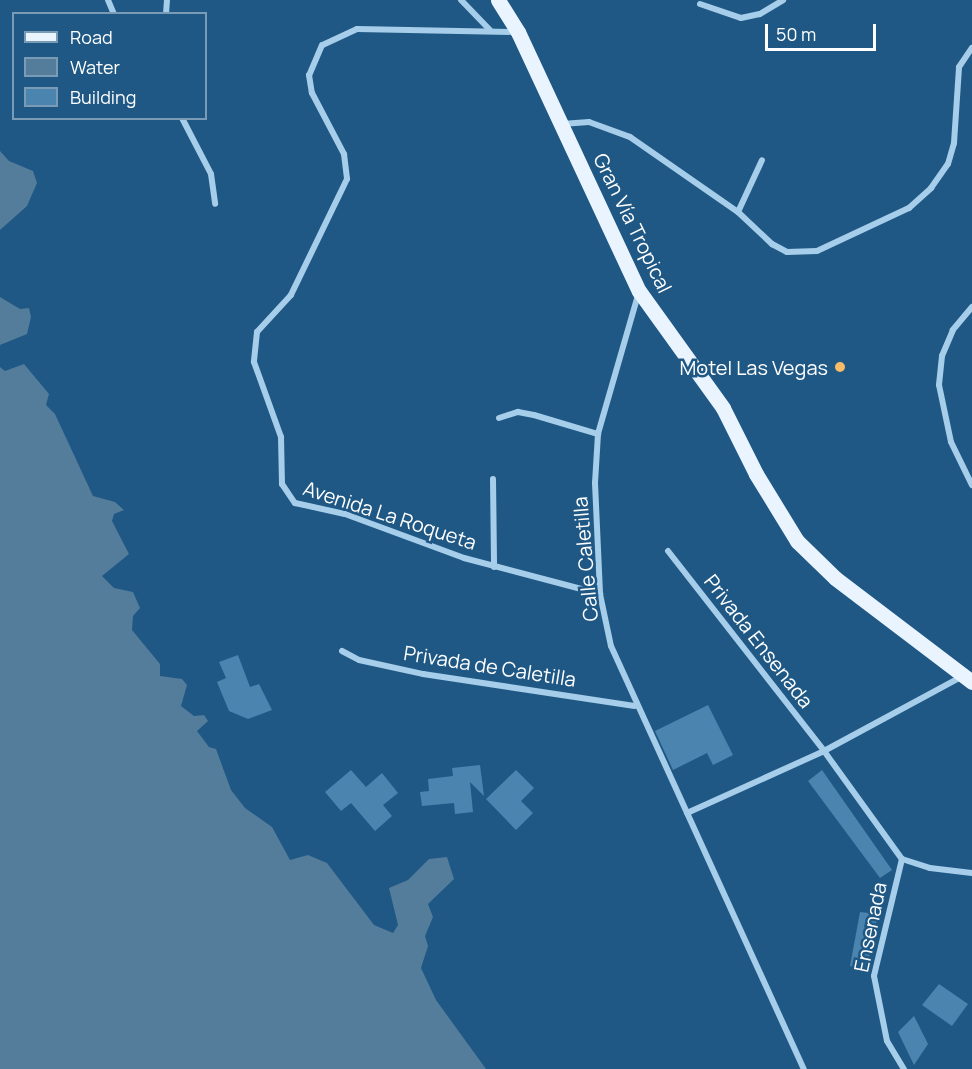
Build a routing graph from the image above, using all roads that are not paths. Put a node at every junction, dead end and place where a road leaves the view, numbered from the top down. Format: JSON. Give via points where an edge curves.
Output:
{"nodes":[{"id":1,"x":461,"y":0,"type":"edge"},
{"id":2,"x":498,"y":0,"type":"edge"},
{"id":3,"x":783,"y":0,"type":"edge"},
{"id":4,"x":700,"y":4,"type":"dead end"},
{"id":5,"x":490,"y":30,"type":"junction"},
{"id":6,"x":518,"y":32,"type":"junction"},
{"id":7,"x":972,"y":48,"type":"edge"},
{"id":8,"x":183,"y":120,"type":"edge"},
{"id":9,"x":562,"y":124,"type":"junction"},
{"id":10,"x":762,"y":160,"type":"dead end"},
{"id":11,"x":215,"y":204,"type":"dead end"},
{"id":12,"x":738,"y":212,"type":"junction"},
{"id":13,"x":639,"y":291,"type":"junction"},
{"id":14,"x":972,"y":308,"type":"edge"},
{"id":15,"x":499,"y":418,"type":"dead end"},
{"id":16,"x":598,"y":434,"type":"junction"},
{"id":17,"x":493,"y":479,"type":"dead end"},
{"id":18,"x":972,"y":485,"type":"edge"},
{"id":19,"x":668,"y":551,"type":"dead end"},
{"id":20,"x":494,"y":567,"type":"junction"},
{"id":21,"x":600,"y":594,"type":"junction"},
{"id":22,"x":342,"y":651,"type":"dead end"},
{"id":23,"x":967,"y":679,"type":"edge"},
{"id":24,"x":636,"y":706,"type":"junction"},
{"id":25,"x":824,"y":751,"type":"junction"},
{"id":26,"x":687,"y":813,"type":"junction"},
{"id":27,"x":902,"y":859,"type":"junction"},
{"id":28,"x":972,"y":873,"type":"edge"},
{"id":29,"x":804,"y":1069,"type":"edge"},
{"id":30,"x":904,"y":1069,"type":"edge"}],
"edges":[{"from":1,"to":5,"type":"street"},
{"from":2,"to":6,"type":"main road","name":"Gran Vía Tropical"},
{"from":3,"to":4,"type":"street","via":[[760,14],[741,18]]},
{"from":5,"to":6,"type":"street","name":"Avenida La Roqueta"},
{"from":5,"to":20,"type":"street","name":"Avenida La Roqueta","via":[[357,29],[322,45],[309,75],[312,93],[344,154],[347,179],[291,295],[264,320],[253,346],[254,362],[281,437],[282,484],[287,496],[301,507],[345,514]]},
{"from":6,"to":9,"type":"main road","name":"Gran Vía Tropical"},
{"from":7,"to":12,"type":"street","via":[[959,67],[954,143],[948,164],[931,188],[909,208],[848,240],[800,253],[772,244]]},
{"from":8,"to":11,"type":"street","via":[[211,174]]},
{"from":9,"to":12,"type":"street","via":[[589,122],[630,137]]},
{"from":9,"to":13,"type":"main road","name":"Gran Vía Tropical"},
{"from":10,"to":12,"type":"street"},
{"from":13,"to":16,"type":"street","name":"Calle Caletilla"},
{"from":13,"to":23,"type":"main road","name":"Gran Vía Tropical","via":[[723,408],[756,474],[797,541],[835,578]]},
{"from":14,"to":18,"type":"street","via":[[953,330],[942,356],[939,385],[951,442]]},
{"from":15,"to":16,"type":"street","via":[[518,412]]},
{"from":16,"to":21,"type":"street","name":"Calle Caletilla","via":[[595,483]]},
{"from":17,"to":20,"type":"street"},
{"from":19,"to":25,"type":"street","name":"Privada Ensenada"},
{"from":20,"to":21,"type":"street","name":"Avenida La Roqueta"},
{"from":21,"to":24,"type":"street","name":"Calle Caletilla","via":[[611,646]]},
{"from":22,"to":24,"type":"street","name":"Privada de Caletilla","via":[[359,660],[423,674]]},
{"from":23,"to":25,"type":"street"},
{"from":24,"to":26,"type":"street","name":"Calle Caletilla"},
{"from":25,"to":26,"type":"street"},
{"from":25,"to":27,"type":"street","name":"Ensenada"},
{"from":26,"to":29,"type":"street","name":"Calle Caletilla"},
{"from":27,"to":28,"type":"street","name":"Ensenada","via":[[930,868]]},
{"from":27,"to":30,"type":"street","name":"Ensenada","via":[[874,976],[887,1041]]}]}
